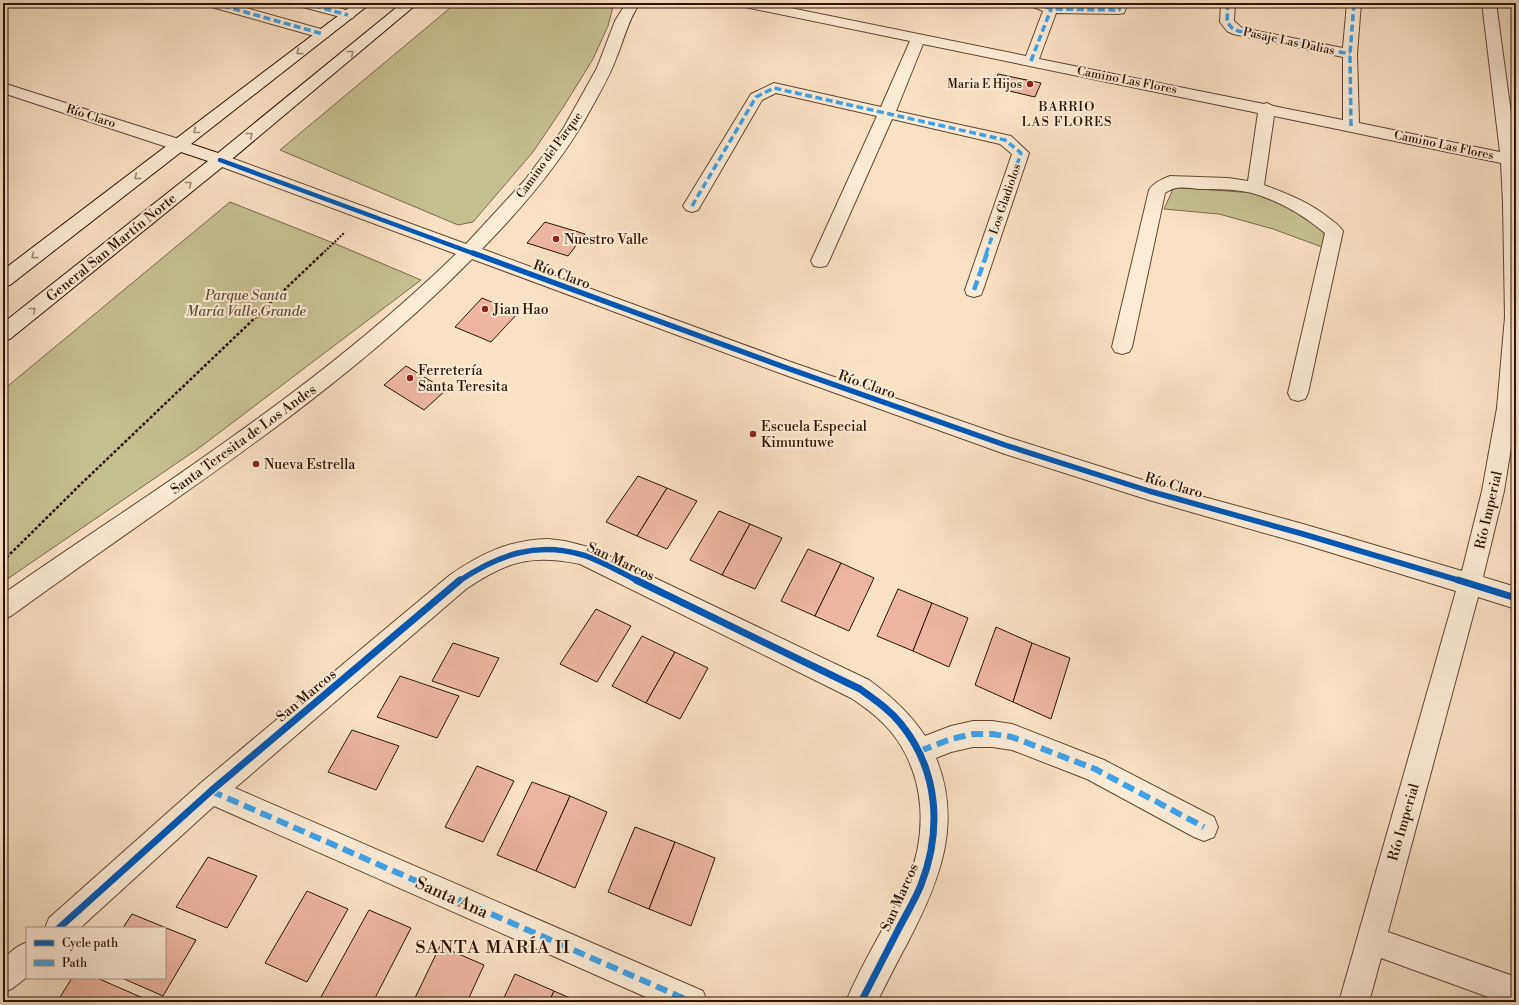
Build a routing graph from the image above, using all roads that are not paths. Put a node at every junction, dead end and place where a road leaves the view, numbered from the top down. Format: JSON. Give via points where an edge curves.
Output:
{"nodes":[{"id":1,"x":213,"y":3,"type":"edge"},
{"id":2,"x":304,"y":3,"type":"edge"},
{"id":3,"x":364,"y":3,"type":"edge"},
{"id":4,"x":411,"y":3,"type":"edge"},
{"id":5,"x":633,"y":3,"type":"edge"},
{"id":6,"x":749,"y":3,"type":"edge"},
{"id":7,"x":1036,"y":3,"type":"edge"},
{"id":8,"x":1121,"y":3,"type":"edge"},
{"id":9,"x":1228,"y":3,"type":"edge"},
{"id":10,"x":1354,"y":3,"type":"edge"},
{"id":11,"x":1489,"y":3,"type":"edge"},
{"id":12,"x":1051,"y":9,"type":"junction"},
{"id":13,"x":348,"y":15,"type":"junction"},
{"id":14,"x":323,"y":34,"type":"junction"},
{"id":15,"x":918,"y":38,"type":"junction"},
{"id":16,"x":1350,"y":54,"type":"junction"},
{"id":17,"x":1031,"y":61,"type":"junction"},
{"id":18,"x":3,"y":88,"type":"edge"},
{"id":19,"x":1267,"y":108,"type":"junction"},
{"id":20,"x":886,"y":114,"type":"junction"},
{"id":21,"x":1351,"y":126,"type":"junction"},
{"id":22,"x":179,"y":145,"type":"junction"},
{"id":23,"x":1509,"y":159,"type":"junction"},
{"id":24,"x":220,"y":160,"type":"junction"},
{"id":25,"x":1255,"y":188,"type":"junction"},
{"id":26,"x":692,"y":206,"type":"dead end"},
{"id":27,"x":469,"y":252,"type":"junction"},
{"id":28,"x":820,"y":261,"type":"dead end"},
{"id":29,"x":3,"y":280,"type":"edge"},
{"id":30,"x":974,"y":290,"type":"dead end"},
{"id":31,"x":3,"y":334,"type":"edge"},
{"id":32,"x":1122,"y":347,"type":"dead end"},
{"id":33,"x":1298,"y":393,"type":"dead end"},
{"id":34,"x":1469,"y":585,"type":"junction"},
{"id":35,"x":1516,"y":598,"type":"edge"},
{"id":36,"x":3,"y":608,"type":"edge"},
{"id":37,"x":920,"y":751,"type":"junction"},
{"id":38,"x":211,"y":792,"type":"junction"},
{"id":39,"x":1204,"y":827,"type":"dead end"},
{"id":40,"x":60,"y":927,"type":"edge"},
{"id":41,"x":1370,"y":940,"type":"junction"},
{"id":42,"x":26,"y":958,"type":"edge"},
{"id":43,"x":3,"y":978,"type":"edge"},
{"id":44,"x":1516,"y":992,"type":"edge"},
{"id":45,"x":692,"y":1002,"type":"edge"},
{"id":46,"x":860,"y":1002,"type":"edge"},
{"id":47,"x":1354,"y":1002,"type":"edge"}],
"edges":[{"from":1,"to":14,"type":"street"},
{"from":2,"to":13,"type":"street"},
{"from":3,"to":13,"type":"street"},
{"from":24,"to":4,"type":"street","name":"General San Martín Norte","one_way":true},
{"from":5,"to":27,"type":"street","name":"Camino del Parque","via":[[626,12],[610,56],[585,106],[564,138],[515,201]]},
{"from":6,"to":15,"type":"street","name":"Camino Las Flores"},
{"from":7,"to":12,"type":"street"},
{"from":8,"to":12,"type":"street","via":[[1120,10]]},
{"from":9,"to":16,"type":"street","name":"Pasaje Las Dalias","via":[[1227,22],[1238,31]]},
{"from":10,"to":16,"type":"street","name":"Pasaje Las Dalias"},
{"from":11,"to":23,"type":"street","name":"Río Imperial"},
{"from":12,"to":17,"type":"street"},
{"from":13,"to":14,"type":"street"},
{"from":14,"to":22,"type":"street","one_way":true},
{"from":15,"to":17,"type":"street","name":"Camino Las Flores"},
{"from":15,"to":20,"type":"street"},
{"from":16,"to":21,"type":"street","name":"Pasaje Las Dalias"},
{"from":17,"to":19,"type":"street","name":"Camino Las Flores"},
{"from":18,"to":22,"type":"street","name":"Río Claro"},
{"from":19,"to":21,"type":"street","name":"Camino Las Flores"},
{"from":19,"to":25,"type":"street"},
{"from":20,"to":26,"type":"street","name":"Los Gladiolos","via":[[774,88],[756,97]]},
{"from":20,"to":28,"type":"street"},
{"from":20,"to":30,"type":"street","name":"Los Gladiolos","via":[[1005,140],[1021,153]]},
{"from":21,"to":23,"type":"street","name":"Camino Las Flores"},
{"from":22,"to":24,"type":"street"},
{"from":22,"to":29,"type":"street","one_way":true},
{"from":23,"to":34,"type":"street","name":"Río Imperial","via":[[1515,258],[1514,332],[1507,408],[1493,491]]},
{"from":24,"to":27,"type":"street","name":"Río Claro"},
{"from":31,"to":24,"type":"street","name":"General San Martín Norte","one_way":true},
{"from":25,"to":32,"type":"street","via":[[1228,184],[1170,182],[1157,190]]},
{"from":25,"to":33,"type":"street","via":[[1294,203],[1334,231]]},
{"from":27,"to":34,"type":"street","name":"Río Claro","via":[[791,370],[1005,444],[1149,490]]},
{"from":27,"to":36,"type":"street","name":"Santa Teresita de Los Andes","via":[[416,302],[316,387]]},
{"from":34,"to":35,"type":"street","name":"Río Claro"},
{"from":34,"to":41,"type":"street","name":"Río Imperial"},
{"from":37,"to":38,"type":"street","name":"San Marcos","via":[[894,715],[878,700],[860,689],[584,555],[544,548],[523,550],[477,568]]},
{"from":37,"to":39,"type":"street","via":[[973,734],[1012,737],[1095,769]]},
{"from":37,"to":46,"type":"street","name":"San Marcos","via":[[930,778],[934,807],[933,836],[927,869],[914,900]]},
{"from":38,"to":40,"type":"street","name":"San Marcos"},
{"from":38,"to":45,"type":"street","name":"Santa Ana"},
{"from":41,"to":44,"type":"street"},
{"from":41,"to":47,"type":"street","name":"Río Imperial"},
{"from":42,"to":43,"type":"street"}]}
